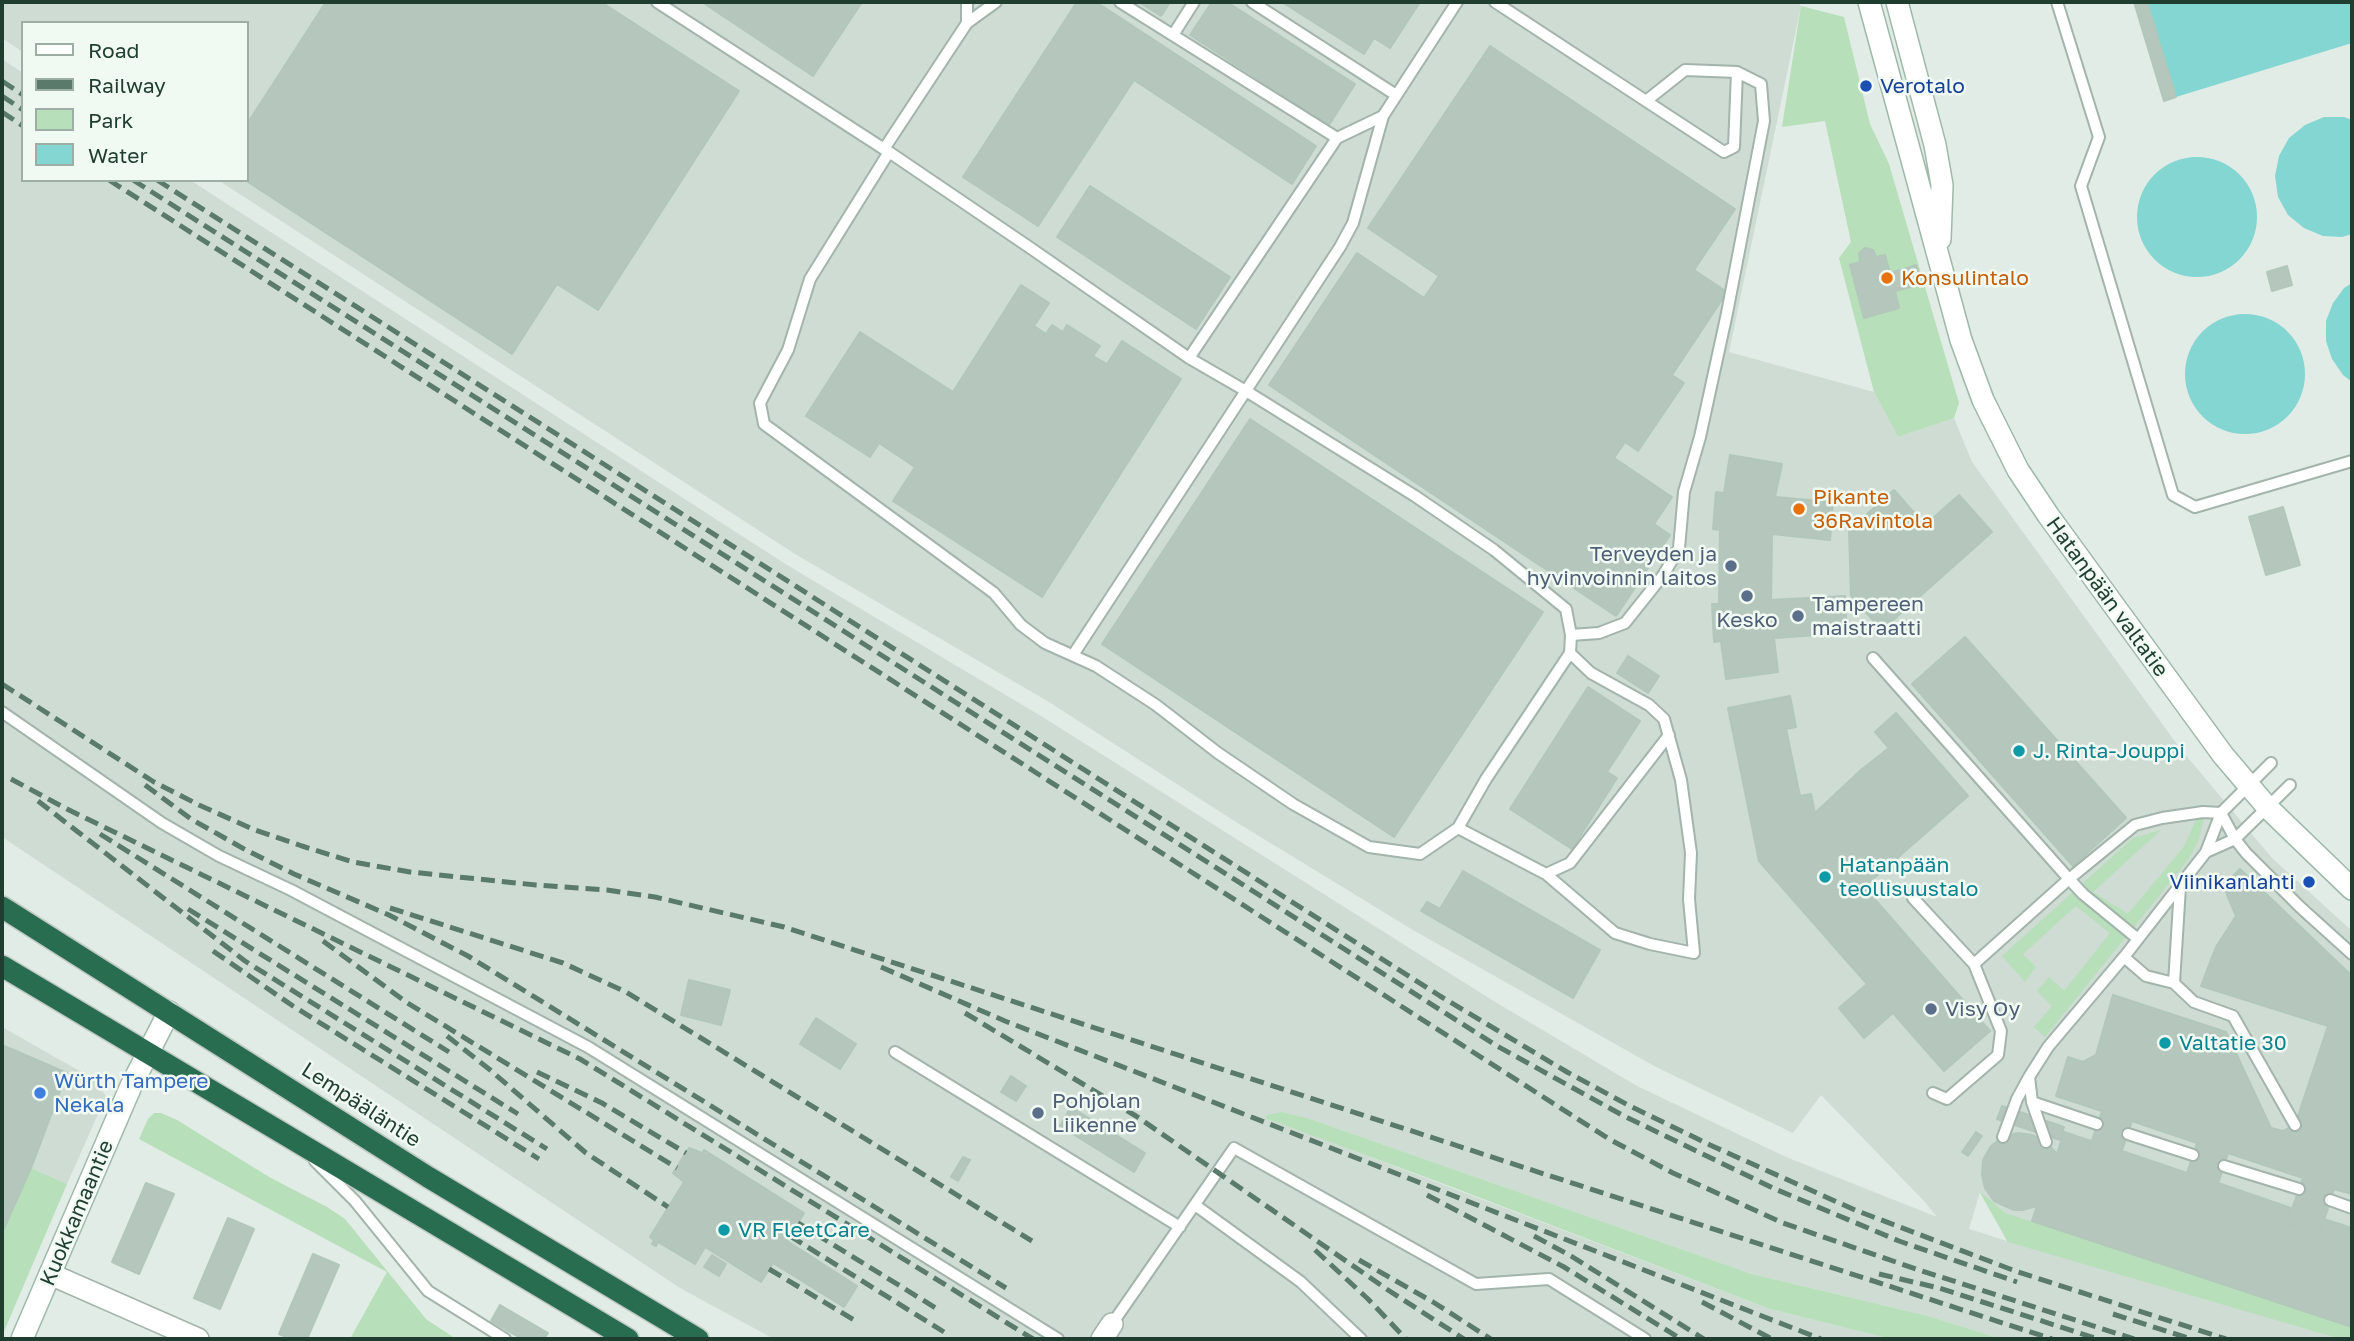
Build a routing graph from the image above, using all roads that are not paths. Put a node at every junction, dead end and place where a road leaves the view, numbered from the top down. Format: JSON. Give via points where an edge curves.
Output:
{"nodes":[{"id":1,"x":657,"y":2,"type":"edge"},
{"id":2,"x":967,"y":2,"type":"edge"},
{"id":3,"x":996,"y":2,"type":"edge"},
{"id":4,"x":1120,"y":2,"type":"edge"},
{"id":5,"x":1194,"y":2,"type":"edge"},
{"id":6,"x":1252,"y":2,"type":"edge"},
{"id":7,"x":1457,"y":2,"type":"edge"},
{"id":8,"x":1495,"y":2,"type":"edge"},
{"id":9,"x":1869,"y":2,"type":"edge"},
{"id":10,"x":1897,"y":2,"type":"edge"},
{"id":11,"x":2057,"y":2,"type":"edge"},
{"id":12,"x":967,"y":23,"type":"junction"},
{"id":13,"x":1173,"y":35,"type":"junction"},
{"id":14,"x":1737,"y":72,"type":"junction"},
{"id":15,"x":1396,"y":95,"type":"junction"},
{"id":16,"x":1646,"y":101,"type":"junction"},
{"id":17,"x":1382,"y":116,"type":"junction"},
{"id":18,"x":1337,"y":138,"type":"junction"},
{"id":19,"x":887,"y":150,"type":"junction"},
{"id":20,"x":1939,"y":258,"type":"junction"},
{"id":21,"x":1189,"y":358,"type":"junction"},
{"id":22,"x":1246,"y":391,"type":"junction"},
{"id":23,"x":2352,"y":461,"type":"edge"},
{"id":24,"x":1571,"y":635,"type":"junction"},
{"id":25,"x":1570,"y":653,"type":"junction"},
{"id":26,"x":1073,"y":655,"type":"junction"},
{"id":27,"x":1874,"y":658,"type":"dead end"},
{"id":28,"x":2,"y":712,"type":"edge"},
{"id":29,"x":1669,"y":735,"type":"junction"},
{"id":30,"x":2271,"y":763,"type":"dead end"},
{"id":31,"x":2248,"y":784,"type":"junction"},
{"id":32,"x":2290,"y":785,"type":"dead end"},
{"id":33,"x":2268,"y":808,"type":"junction"},
{"id":34,"x":2221,"y":813,"type":"junction"},
{"id":35,"x":1458,"y":828,"type":"junction"},
{"id":36,"x":2235,"y":839,"type":"junction"},
{"id":37,"x":2206,"y":852,"type":"junction"},
{"id":38,"x":1546,"y":874,"type":"junction"},
{"id":39,"x":2068,"y":879,"type":"junction"},
{"id":40,"x":2180,"y":886,"type":"junction"},
{"id":41,"x":2352,"y":889,"type":"edge"},
{"id":42,"x":1913,"y":898,"type":"dead end"},
{"id":43,"x":2,"y":907,"type":"edge"},
{"id":44,"x":2138,"y":939,"type":"junction"},
{"id":45,"x":2352,"y":954,"type":"edge"},
{"id":46,"x":2124,"y":957,"type":"junction"},
{"id":47,"x":1974,"y":964,"type":"junction"},
{"id":48,"x":2,"y":966,"type":"edge"},
{"id":49,"x":2174,"y":983,"type":"junction"},
{"id":50,"x":169,"y":1012,"type":"junction"},
{"id":51,"x":895,"y":1052,"type":"dead end"},
{"id":52,"x":148,"y":1053,"type":"junction"},
{"id":53,"x":2029,"y":1077,"type":"junction"},
{"id":54,"x":1933,"y":1093,"type":"dead end"},
{"id":55,"x":2032,"y":1102,"type":"junction"},
{"id":56,"x":2098,"y":1124,"type":"dead end"},
{"id":57,"x":2295,"y":1125,"type":"dead end"},
{"id":58,"x":2127,"y":1134,"type":"dead end"},
{"id":59,"x":289,"y":1135,"type":"junction"},
{"id":60,"x":2003,"y":1137,"type":"dead end"},
{"id":61,"x":2046,"y":1142,"type":"dead end"},
{"id":62,"x":2193,"y":1155,"type":"dead end"},
{"id":63,"x":2224,"y":1166,"type":"dead end"},
{"id":64,"x":2299,"y":1189,"type":"dead end"},
{"id":65,"x":2330,"y":1200,"type":"dead end"},
{"id":66,"x":1195,"y":1205,"type":"junction"},
{"id":67,"x":2352,"y":1208,"type":"edge"},
{"id":68,"x":1180,"y":1227,"type":"junction"},
{"id":69,"x":50,"y":1274,"type":"junction"},
{"id":70,"x":1109,"y":1334,"type":"edge"},
{"id":71,"x":22,"y":1339,"type":"edge"},
{"id":72,"x":198,"y":1339,"type":"edge"},
{"id":73,"x":505,"y":1339,"type":"edge"},
{"id":74,"x":628,"y":1339,"type":"edge"},
{"id":75,"x":698,"y":1339,"type":"edge"},
{"id":76,"x":1058,"y":1339,"type":"edge"},
{"id":77,"x":1361,"y":1339,"type":"edge"},
{"id":78,"x":1646,"y":1339,"type":"edge"}],
"edges":[{"from":1,"to":19,"type":"lane"},
{"from":2,"to":12,"type":"lane"},
{"from":3,"to":12,"type":"lane"},
{"from":4,"to":13,"type":"lane"},
{"from":5,"to":13,"type":"lane"},
{"from":6,"to":15,"type":"lane"},
{"from":7,"to":15,"type":"lane"},
{"from":8,"to":16,"type":"lane"},
{"from":9,"to":20,"type":"main road","name":"Hatanpään valtatie"},
{"from":10,"to":20,"type":"main road","name":"Hatanpään valtatie","via":[[1938,158],[1942,185]]},
{"from":11,"to":23,"type":"lane","via":[[2099,138],[2081,186],[2173,495],[2195,507]]},
{"from":12,"to":19,"type":"lane"},
{"from":13,"to":18,"type":"lane"},
{"from":14,"to":16,"type":"lane","via":[[1685,70]]},
{"from":14,"to":16,"type":"lane","via":[[1734,146],[1724,152]]},
{"from":14,"to":24,"type":"lane","via":[[1761,84],[1764,121],[1727,313],[1684,492],[1679,548],[1625,624],[1600,633]]},
{"from":15,"to":17,"type":"lane"},
{"from":17,"to":18,"type":"lane"},
{"from":17,"to":22,"type":"lane","via":[[1353,223]]},
{"from":18,"to":21,"type":"lane"},
{"from":19,"to":21,"type":"lane"},
{"from":19,"to":26,"type":"lane","via":[[810,279],[788,350],[760,403],[764,424],[994,593],[1021,625],[1045,643]]},
{"from":20,"to":31,"type":"main road","name":"Hatanpään valtatie","via":[[1983,400],[2018,470]]},
{"from":21,"to":22,"type":"lane"},
{"from":22,"to":24,"type":"lane","via":[[1494,550],[1566,609]]},
{"from":22,"to":26,"type":"lane"},
{"from":24,"to":25,"type":"lane"},
{"from":25,"to":29,"type":"lane","via":[[1591,673],[1649,705],[1664,719]]},
{"from":25,"to":35,"type":"lane"},
{"from":26,"to":35,"type":"lane","via":[[1156,705],[1293,804],[1369,846],[1420,854]]},
{"from":27,"to":39,"type":"lane"},
{"from":28,"to":76,"type":"lane","via":[[162,823],[588,1047]]},
{"from":29,"to":38,"type":"lane","via":[[1570,863]]},
{"from":29,"to":38,"type":"lane","via":[[1681,780],[1691,853],[1694,953],[1615,933]]},
{"from":30,"to":31,"type":"lane"},
{"from":31,"to":33,"type":"main road","name":"Hatanpään valtatie"},
{"from":31,"to":34,"type":"lane"},
{"from":32,"to":33,"type":"lane"},
{"from":33,"to":36,"type":"lane"},
{"from":33,"to":41,"type":"main road","name":"Hatanpään valtatie"},
{"from":34,"to":36,"type":"lane"},
{"from":34,"to":37,"type":"lane"},
{"from":34,"to":39,"type":"lane","via":[[2135,825]]},
{"from":35,"to":38,"type":"lane"},
{"from":36,"to":37,"type":"lane"},
{"from":36,"to":45,"type":"lane"},
{"from":37,"to":40,"type":"lane"},
{"from":39,"to":44,"type":"lane"},
{"from":39,"to":47,"type":"lane"},
{"from":40,"to":44,"type":"lane"},
{"from":40,"to":49,"type":"lane"},
{"from":42,"to":47,"type":"lane"},
{"from":43,"to":50,"type":"highway","name":"Lempääläntie"},
{"from":44,"to":46,"type":"lane"},
{"from":46,"to":49,"type":"lane","via":[[2146,976]]},
{"from":46,"to":53,"type":"lane","via":[[2048,1047]]},
{"from":47,"to":54,"type":"lane","via":[[2001,1031],[1998,1055],[1947,1099]]},
{"from":48,"to":52,"type":"highway"},
{"from":49,"to":57,"type":"lane","via":[[2194,1002],[2233,1016]]},
{"from":50,"to":52,"type":"main road","name":"Kuokkamaantie"},
{"from":50,"to":75,"type":"highway","name":"Lempääläntie","via":[[488,1214]]},
{"from":51,"to":68,"type":"lane"},
{"from":52,"to":59,"type":"highway"},
{"from":52,"to":69,"type":"main road","name":"Kuokkamaantie"},
{"from":53,"to":55,"type":"lane"},
{"from":53,"to":60,"type":"lane"},
{"from":55,"to":56,"type":"lane"},
{"from":55,"to":61,"type":"lane"},
{"from":58,"to":62,"type":"lane"},
{"from":59,"to":73,"type":"lane","via":[[355,1201],[428,1291]]},
{"from":59,"to":74,"type":"highway"},
{"from":63,"to":64,"type":"lane"},
{"from":65,"to":67,"type":"lane"},
{"from":66,"to":68,"type":"lane"},
{"from":66,"to":77,"type":"lane","via":[[1301,1282]]},
{"from":66,"to":78,"type":"lane","via":[[1234,1148],[1476,1284],[1549,1279]]},
{"from":68,"to":70,"type":"lane"},
{"from":69,"to":71,"type":"main road","name":"Kuokkamaantie"},
{"from":69,"to":72,"type":"main road"}]}
